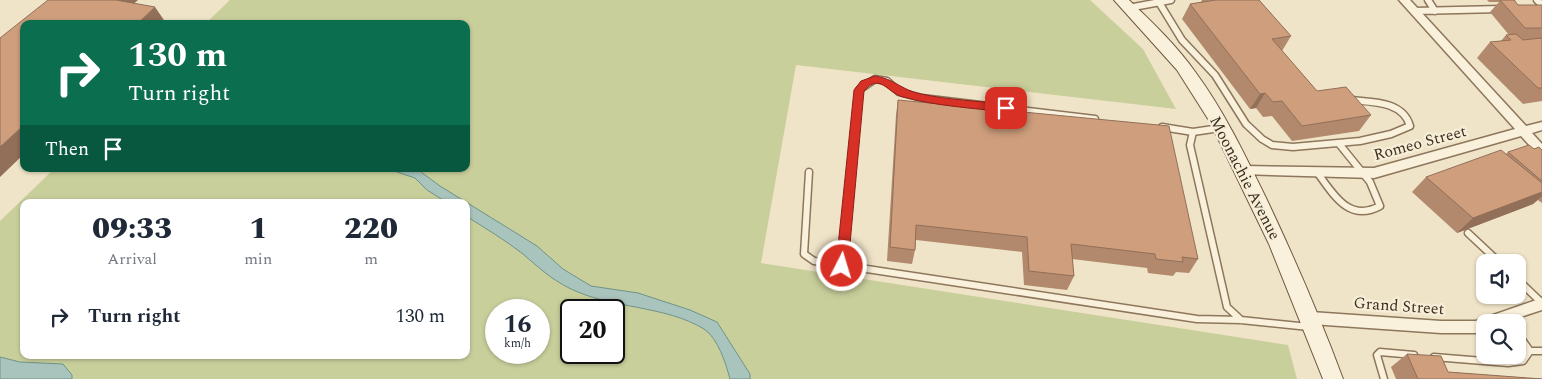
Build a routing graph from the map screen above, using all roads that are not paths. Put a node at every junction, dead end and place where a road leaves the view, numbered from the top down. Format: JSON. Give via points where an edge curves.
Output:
{"nodes":[{"id":1,"x":1171,"y":0,"type":"edge"},
{"id":2,"x":1404,"y":0,"type":"edge"},
{"id":3,"x":1428,"y":0,"type":"edge"},
{"id":4,"x":1537,"y":0,"type":"edge"},
{"id":5,"x":1125,"y":4,"type":"edge"},
{"id":6,"x":1160,"y":4,"type":"junction"},
{"id":7,"x":1542,"y":6,"type":"edge"},
{"id":8,"x":1532,"y":8,"type":"edge"},
{"id":9,"x":1513,"y":9,"type":"edge"},
{"id":10,"x":1414,"y":11,"type":"junction"},
{"id":11,"x":1435,"y":11,"type":"junction"},
{"id":12,"x":1340,"y":98,"type":"edge"},
{"id":13,"x":1100,"y":120,"type":"edge"},
{"id":14,"x":1151,"y":125,"type":"edge"},
{"id":15,"x":1542,"y":126,"type":"edge"},
{"id":16,"x":1222,"y":128,"type":"junction"},
{"id":17,"x":1193,"y":132,"type":"junction"},
{"id":18,"x":1523,"y":132,"type":"junction"},
{"id":19,"x":1340,"y":145,"type":"junction"},
{"id":20,"x":1542,"y":152,"type":"edge"},
{"id":21,"x":1244,"y":170,"type":"junction"},
{"id":22,"x":808,"y":172,"type":"dead end"},
{"id":23,"x":1317,"y":172,"type":"junction"},
{"id":24,"x":1363,"y":172,"type":"junction"},
{"id":25,"x":1468,"y":233,"type":"dead end"},
{"id":26,"x":1490,"y":254,"type":"edge"},
{"id":27,"x":842,"y":266,"type":"junction"},
{"id":28,"x":1526,"y":288,"type":"edge"},
{"id":29,"x":1542,"y":304,"type":"edge"},
{"id":30,"x":1520,"y":314,"type":"edge"},
{"id":31,"x":1242,"y":320,"type":"junction"},
{"id":32,"x":1313,"y":323,"type":"junction"},
{"id":33,"x":1476,"y":327,"type":"edge"},
{"id":34,"x":1526,"y":345,"type":"edge"},
{"id":35,"x":1530,"y":351,"type":"junction"},
{"id":36,"x":1542,"y":351,"type":"edge"},
{"id":37,"x":1420,"y":355,"type":"edge"},
{"id":38,"x":1429,"y":356,"type":"edge"},
{"id":39,"x":1333,"y":379,"type":"edge"},
{"id":40,"x":1384,"y":379,"type":"edge"}],
"edges":[{"from":1,"to":6,"type":"lane"},
{"from":2,"to":10,"type":"street"},
{"from":3,"to":11,"type":"lane"},
{"from":4,"to":7,"type":"lane"},
{"from":5,"to":6,"type":"lane"},
{"from":5,"to":16,"type":"main road","name":"Moonachie Avenue","via":[[1189,76]]},
{"from":6,"to":19,"type":"lane","via":[[1168,13],[1178,36],[1215,75],[1237,112],[1264,141],[1286,147]]},
{"from":7,"to":8,"type":"lane"},
{"from":9,"to":11,"type":"lane"},
{"from":10,"to":11,"type":"lane"},
{"from":10,"to":18,"type":"street"},
{"from":12,"to":19,"type":"lane","via":[[1392,107],[1410,120],[1410,126],[1400,132]]},
{"from":13,"to":27,"type":"lane","via":[[922,98],[900,92],[887,81],[875,79],[864,84],[859,90]]},
{"from":14,"to":17,"type":"lane"},
{"from":15,"to":18,"type":"street","name":"Romeo Street"},
{"from":16,"to":17,"type":"lane"},
{"from":16,"to":21,"type":"main road","name":"Moonachie Avenue"},
{"from":17,"to":31,"type":"lane","via":[[1190,145],[1215,262],[1227,307]]},
{"from":18,"to":20,"type":"street"},
{"from":18,"to":24,"type":"street","name":"Romeo Street","via":[[1374,173]]},
{"from":19,"to":24,"type":"lane"},
{"from":21,"to":23,"type":"street","name":"Romeo Street"},
{"from":21,"to":32,"type":"main road","name":"Moonachie Avenue"},
{"from":22,"to":27,"type":"lane","via":[[804,254],[814,261]]},
{"from":23,"to":24,"type":"street","name":"Romeo Street"},
{"from":23,"to":24,"type":"lane","via":[[1345,206],[1366,212],[1380,206],[1380,200]]},
{"from":25,"to":26,"type":"lane"},
{"from":27,"to":31,"type":"lane","via":[[1197,319]]},
{"from":28,"to":29,"type":"lane"},
{"from":29,"to":30,"type":"street"},
{"from":31,"to":32,"type":"lane"},
{"from":32,"to":33,"type":"street","name":"Grand Street"},
{"from":32,"to":39,"type":"main road","name":"Moonachie Avenue"},
{"from":34,"to":35,"type":"lane"},
{"from":35,"to":36,"type":"lane"},
{"from":35,"to":38,"type":"lane","via":[[1523,361],[1508,363]]},
{"from":37,"to":40,"type":"lane","via":[[1380,352],[1376,355]]}]}
